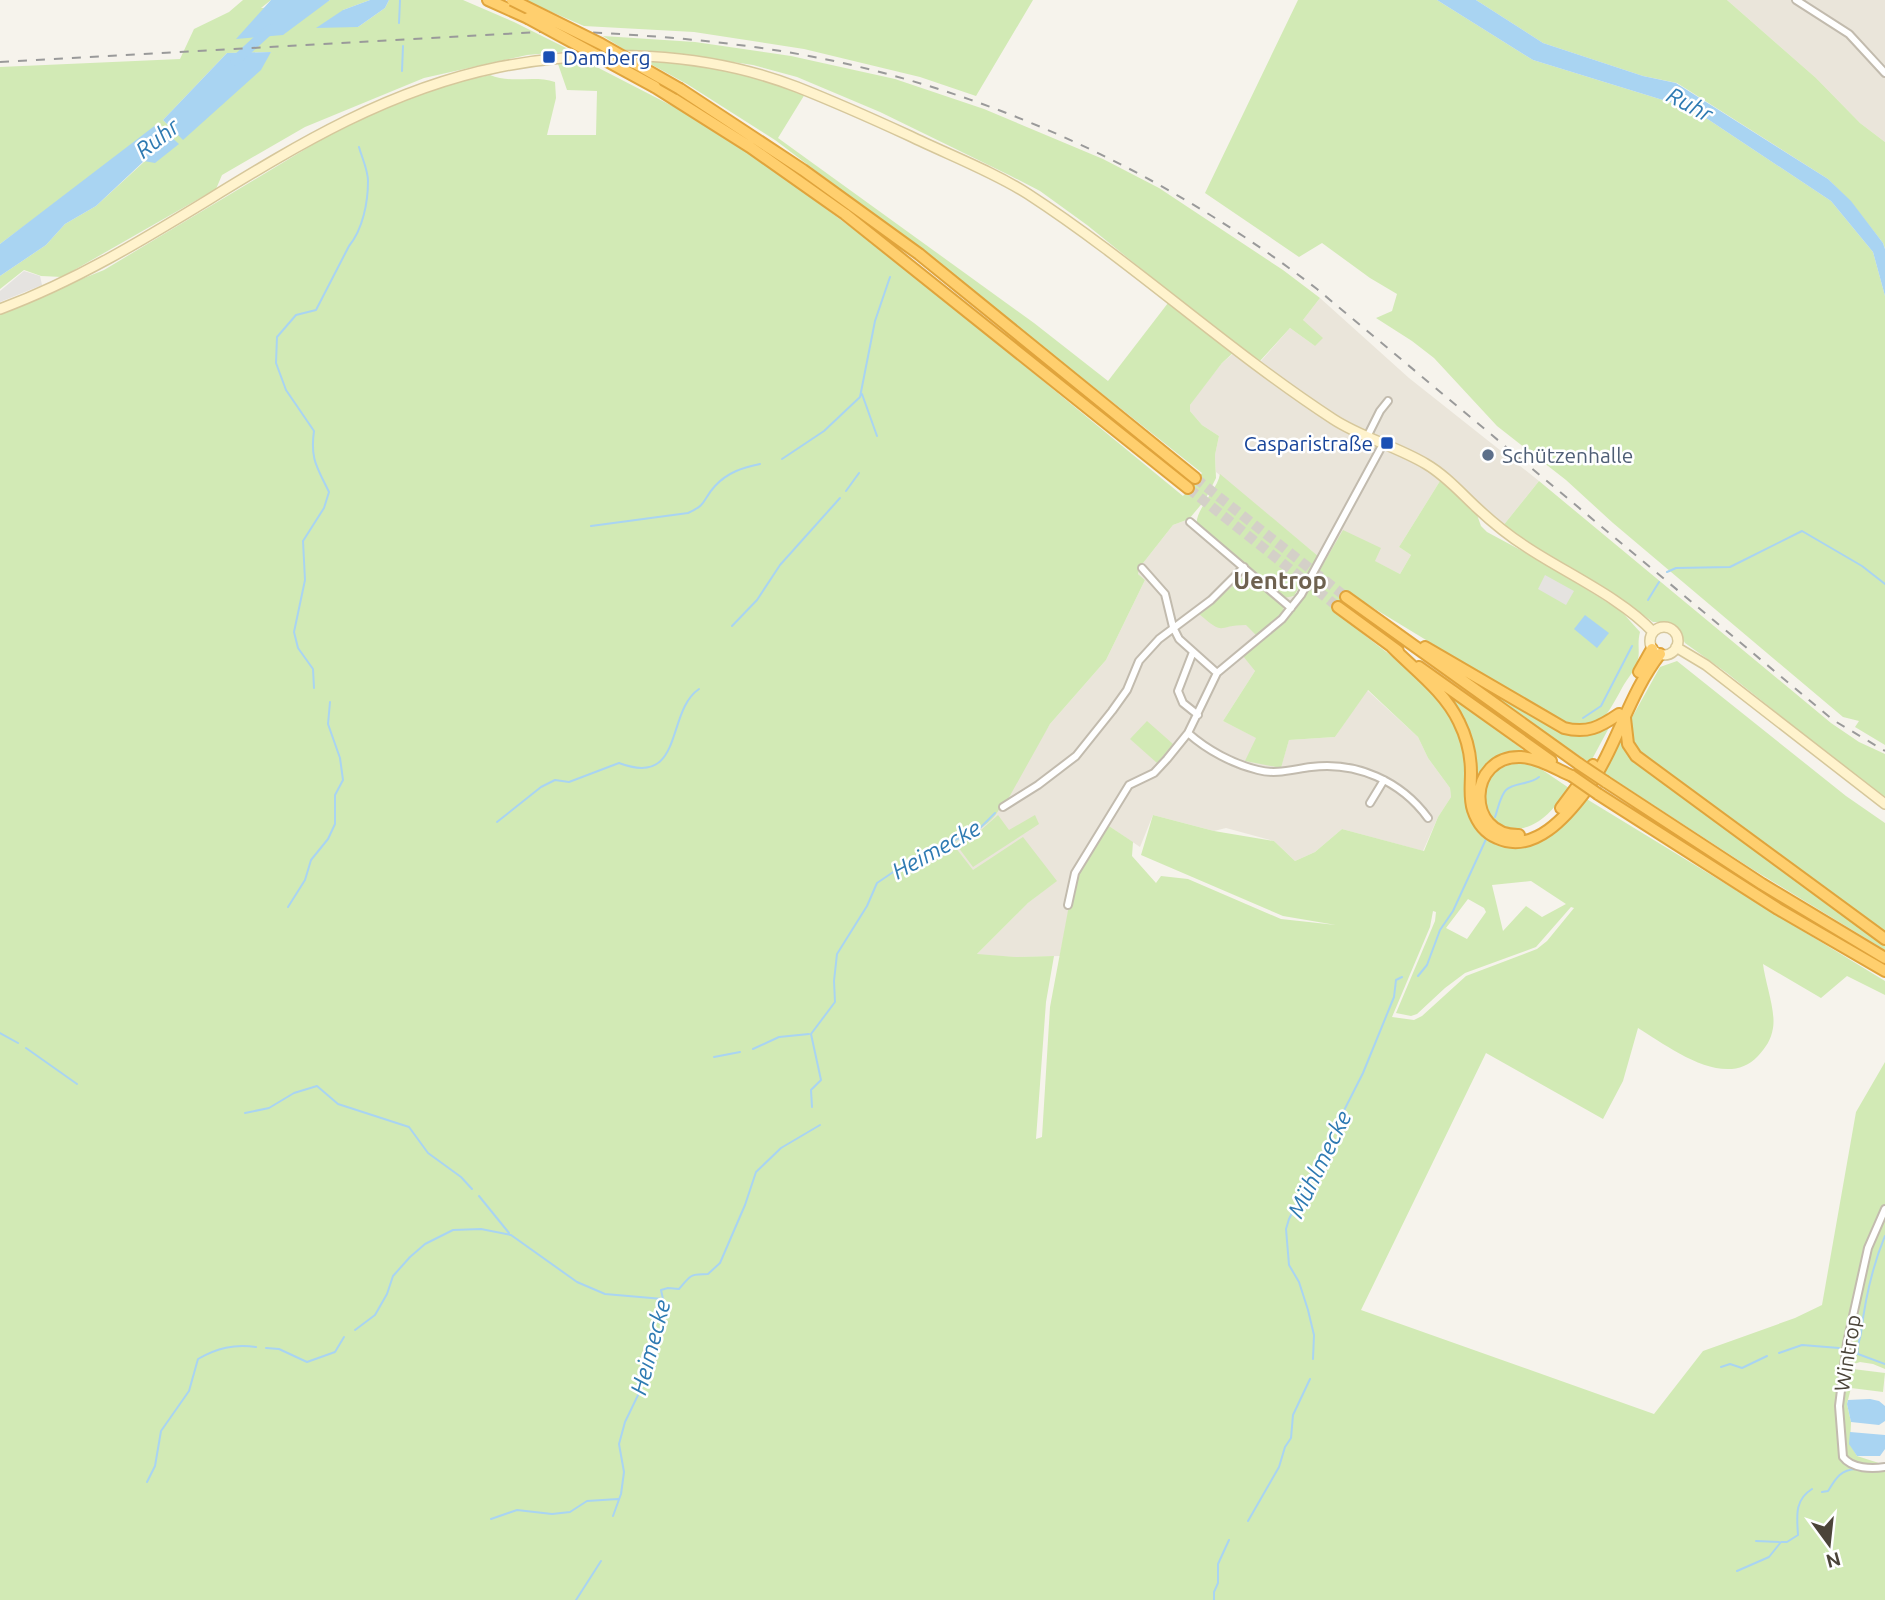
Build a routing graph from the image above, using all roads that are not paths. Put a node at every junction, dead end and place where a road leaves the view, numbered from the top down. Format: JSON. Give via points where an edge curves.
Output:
{"nodes":[{"id":1,"x":488,"y":0,"type":"edge"},
{"id":2,"x":512,"y":0,"type":"edge"},
{"id":3,"x":1796,"y":0,"type":"edge"},
{"id":4,"x":1885,"y":73,"type":"edge"},
{"id":5,"x":0,"y":309,"type":"edge"},
{"id":6,"x":1388,"y":401,"type":"dead end"},
{"id":7,"x":1367,"y":438,"type":"junction"},
{"id":8,"x":1383,"y":444,"type":"junction"},
{"id":9,"x":1195,"y":478,"type":"tunnel mouth"},
{"id":10,"x":1188,"y":488,"type":"tunnel mouth"},
{"id":11,"x":1190,"y":522,"type":"dead end"},
{"id":12,"x":1244,"y":567,"type":"junction"},
{"id":13,"x":1142,"y":568,"type":"dead end"},
{"id":14,"x":1346,"y":597,"type":"tunnel mouth"},
{"id":15,"x":1338,"y":607,"type":"tunnel mouth"},
{"id":16,"x":1291,"y":608,"type":"junction"},
{"id":17,"x":1374,"y":619,"type":"junction"},
{"id":18,"x":1173,"y":627,"type":"junction"},
{"id":19,"x":1653,"y":632,"type":"junction"},
{"id":20,"x":1392,"y":647,"type":"junction"},
{"id":21,"x":1676,"y":647,"type":"junction"},
{"id":22,"x":1656,"y":651,"type":"junction"},
{"id":23,"x":1193,"y":652,"type":"junction"},
{"id":24,"x":1217,"y":673,"type":"junction"},
{"id":25,"x":1198,"y":715,"type":"junction"},
{"id":26,"x":1622,"y":715,"type":"junction"},
{"id":27,"x":1188,"y":733,"type":"junction"},
{"id":28,"x":1572,"y":776,"type":"junction"},
{"id":29,"x":1384,"y":780,"type":"junction"},
{"id":30,"x":1370,"y":803,"type":"dead end"},
{"id":31,"x":1885,"y":804,"type":"edge"},
{"id":32,"x":1003,"y":807,"type":"dead end"},
{"id":33,"x":1428,"y":818,"type":"dead end"},
{"id":34,"x":1068,"y":905,"type":"dead end"},
{"id":35,"x":1885,"y":939,"type":"edge"},
{"id":36,"x":1885,"y":958,"type":"edge"},
{"id":37,"x":1885,"y":971,"type":"edge"},
{"id":38,"x":1885,"y":1209,"type":"edge"},
{"id":39,"x":1885,"y":1467,"type":"edge"}],
"edges":[{"from":1,"to":10,"type":"highway","bridge":true,"via":[[655,87],[750,147],[845,214]]},
{"from":2,"to":9,"type":"highway","bridge":true,"via":[[601,44],[758,139],[919,254]]},
{"from":3,"to":4,"type":"street","via":[[1849,34]]},
{"from":5,"to":7,"type":"main road","via":[[103,262],[312,137],[410,92],[513,65],[609,56],[664,57],[752,72],[795,86],[1025,192],[1235,349]]},
{"from":6,"to":7,"type":"street"},
{"from":7,"to":8,"type":"main road"},
{"from":8,"to":16,"type":"street"},
{"from":8,"to":19,"type":"main road","via":[[1426,464],[1523,545],[1627,610]]},
{"from":11,"to":12,"type":"street"},
{"from":12,"to":16,"type":"street"},
{"from":12,"to":18,"type":"street","via":[[1211,600]]},
{"from":13,"to":18,"type":"street","via":[[1165,594]]},
{"from":14,"to":17,"type":"highway"},
{"from":15,"to":20,"type":"highway"},
{"from":16,"to":24,"type":"street"},
{"from":17,"to":26,"type":"highway","via":[[1564,728],[1595,729]]},
{"from":17,"to":36,"type":"highway","bridge":true,"via":[[1606,782]]},
{"from":18,"to":23,"type":"street"},
{"from":18,"to":32,"type":"street","via":[[1139,661],[1127,690],[1076,756]]},
{"from":19,"to":21,"type":"main road","via":[[1662,627],[1673,630]]},
{"from":19,"to":22,"type":"main road","via":[[1650,640]]},
{"from":20,"to":26,"type":"highway","via":[[1455,713],[1468,747],[1474,814],[1486,831],[1504,841],[1520,842],[1544,834],[1566,813],[1596,774]]},
{"from":20,"to":28,"type":"highway"},
{"from":21,"to":22,"type":"main road","via":[[1669,654]]},
{"from":21,"to":31,"type":"main road","via":[[1706,665]]},
{"from":22,"to":26,"type":"highway"},
{"from":23,"to":24,"type":"street"},
{"from":23,"to":25,"type":"street","via":[[1178,691],[1183,703]]},
{"from":24,"to":25,"type":"street"},
{"from":25,"to":27,"type":"street"},
{"from":26,"to":28,"type":"highway","via":[[1584,779],[1543,825],[1512,835],[1492,826],[1482,812],[1478,799],[1481,782],[1504,760],[1533,759]]},
{"from":26,"to":35,"type":"highway","via":[[1628,744],[1642,761]]},
{"from":27,"to":29,"type":"street","via":[[1209,750],[1259,771],[1324,765],[1353,768]]},
{"from":27,"to":34,"type":"street","via":[[1154,773],[1129,785],[1075,873]]},
{"from":28,"to":37,"type":"highway","bridge":true,"via":[[1778,909]]},
{"from":29,"to":30,"type":"street"},
{"from":29,"to":33,"type":"street"},
{"from":38,"to":39,"type":"street","name":"Wintrop","via":[[1868,1248],[1847,1343],[1839,1406],[1843,1457],[1866,1468]]}]}
